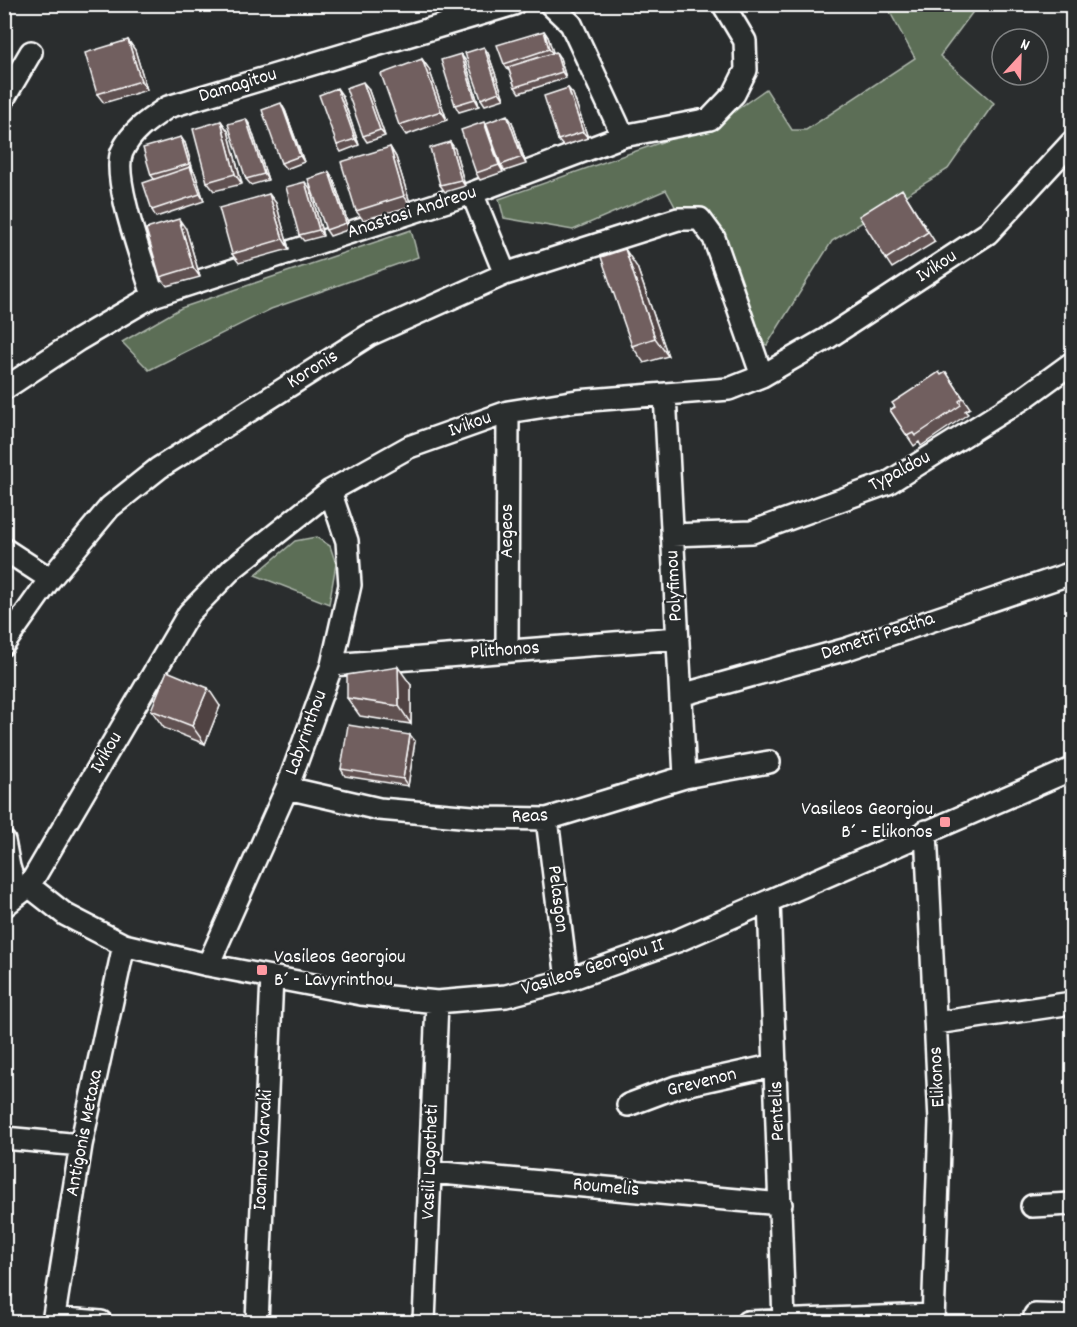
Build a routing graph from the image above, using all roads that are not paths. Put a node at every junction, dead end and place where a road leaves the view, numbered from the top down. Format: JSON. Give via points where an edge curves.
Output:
{"nodes":[{"id":1,"x":514,"y":4,"type":"edge"},
{"id":2,"x":550,"y":4,"type":"edge"},
{"id":3,"x":723,"y":4,"type":"edge"},
{"id":4,"x":31,"y":52,"type":"dead end"},
{"id":5,"x":4,"y":98,"type":"edge"},
{"id":6,"x":623,"y":136,"type":"junction"},
{"id":7,"x":1072,"y":142,"type":"edge"},
{"id":8,"x":472,"y":193,"type":"junction"},
{"id":9,"x":505,"y":274,"type":"junction"},
{"id":10,"x":153,"y":296,"type":"junction"},
{"id":11,"x":1072,"y":363,"type":"edge"},
{"id":12,"x":762,"y":376,"type":"junction"},
{"id":13,"x":4,"y":389,"type":"edge"},
{"id":14,"x":665,"y":394,"type":"junction"},
{"id":15,"x":508,"y":412,"type":"junction"},
{"id":16,"x":330,"y":491,"type":"junction"},
{"id":17,"x":672,"y":535,"type":"junction"},
{"id":18,"x":4,"y":549,"type":"edge"},
{"id":19,"x":1072,"y":573,"type":"edge"},
{"id":20,"x":50,"y":579,"type":"junction"},
{"id":21,"x":678,"y":639,"type":"junction"},
{"id":22,"x":4,"y":644,"type":"edge"},
{"id":23,"x":507,"y":651,"type":"junction"},
{"id":24,"x":332,"y":665,"type":"junction"},
{"id":25,"x":681,"y":694,"type":"junction"},
{"id":26,"x":769,"y":762,"type":"dead end"},
{"id":27,"x":1072,"y":769,"type":"edge"},
{"id":28,"x":685,"y":777,"type":"junction"},
{"id":29,"x":287,"y":788,"type":"junction"},
{"id":30,"x":547,"y":819,"type":"junction"},
{"id":31,"x":926,"y":831,"type":"junction"},
{"id":32,"x":4,"y":841,"type":"edge"},
{"id":33,"x":17,"y":895,"type":"edge"},
{"id":34,"x":769,"y":901,"type":"junction"},
{"id":35,"x":124,"y":945,"type":"junction"},
{"id":36,"x":208,"y":964,"type":"junction"},
{"id":37,"x":272,"y":977,"type":"junction"},
{"id":38,"x":567,"y":980,"type":"junction"},
{"id":39,"x":437,"y":1002,"type":"junction"},
{"id":40,"x":1072,"y":1003,"type":"edge"},
{"id":41,"x":936,"y":1023,"type":"junction"},
{"id":42,"x":776,"y":1065,"type":"junction"},
{"id":43,"x":628,"y":1104,"type":"dead end"},
{"id":44,"x":4,"y":1138,"type":"edge"},
{"id":45,"x":81,"y":1145,"type":"junction"},
{"id":46,"x":431,"y":1172,"type":"junction"},
{"id":47,"x":781,"y":1204,"type":"junction"},
{"id":48,"x":1072,"y":1204,"type":"edge"},
{"id":49,"x":1032,"y":1206,"type":"dead end"},
{"id":50,"x":1035,"y":1315,"type":"dead end"},
{"id":51,"x":1072,"y":1316,"type":"edge"},
{"id":52,"x":933,"y":1319,"type":"edge"},
{"id":53,"x":54,"y":1320,"type":"edge"},
{"id":54,"x":784,"y":1321,"type":"junction"},
{"id":55,"x":100,"y":1323,"type":"edge"},
{"id":56,"x":256,"y":1323,"type":"edge"},
{"id":57,"x":424,"y":1323,"type":"edge"},
{"id":58,"x":747,"y":1323,"type":"edge"}],
"edges":[{"from":1,"to":10,"type":"street","name":"Damagitou","via":[[168,107],[140,126],[121,153],[121,187]]},
{"from":2,"to":6,"type":"street","via":[[571,24]]},
{"from":3,"to":6,"type":"street","name":"Anastasi Andreou","via":[[745,41],[746,70],[734,94],[710,119]]},
{"from":4,"to":5,"type":"street"},
{"from":6,"to":8,"type":"street","name":"Anastasi Andreou"},
{"from":7,"to":12,"type":"street","name":"Ivikou","via":[[988,233]]},
{"from":8,"to":9,"type":"street"},
{"from":8,"to":10,"type":"street","name":"Anastasi Andreou"},
{"from":9,"to":12,"type":"street","name":"Koronis","via":[[678,219],[700,219],[714,238]]},
{"from":9,"to":20,"type":"street","name":"Koronis","via":[[369,335],[159,468],[110,507]]},
{"from":10,"to":13,"type":"street","name":"Anastasi Andreou"},
{"from":11,"to":17,"type":"street","name":"Typaldou","via":[[1024,398],[888,483],[752,532]]},
{"from":12,"to":14,"type":"street","name":"Ivikou","via":[[729,389]]},
{"from":14,"to":15,"type":"street","name":"Ivikou","via":[[577,401]]},
{"from":14,"to":17,"type":"street","name":"Polyfimou"},
{"from":15,"to":16,"type":"street","name":"Ivikou","via":[[409,447]]},
{"from":15,"to":23,"type":"street","name":"Aegeos"},
{"from":16,"to":24,"type":"street","name":"Labyrinthou","via":[[347,541],[350,585]]},
{"from":16,"to":33,"type":"street","name":"Ivikou","via":[[232,569],[189,613]]},
{"from":17,"to":21,"type":"street","name":"Polyfimou"},
{"from":18,"to":20,"type":"street"},
{"from":19,"to":25,"type":"street","name":"Demetri Psatha","via":[[847,649]]},
{"from":20,"to":22,"type":"street","name":"Koronis"},
{"from":21,"to":23,"type":"street","name":"Plithonos"},
{"from":21,"to":25,"type":"street","name":"Polyfimou"},
{"from":23,"to":24,"type":"street","name":"Plithonos"},
{"from":24,"to":29,"type":"street","name":"Labyrinthou"},
{"from":25,"to":28,"type":"street","name":"Polyfimou"},
{"from":26,"to":28,"type":"street","name":"Reas"},
{"from":27,"to":31,"type":"street","name":"Vasileos Georgiou II"},
{"from":28,"to":30,"type":"street","name":"Reas"},
{"from":29,"to":30,"type":"street","name":"Reas","via":[[379,809]]},
{"from":29,"to":36,"type":"street","name":"Labyrinthou"},
{"from":30,"to":38,"type":"street","name":"Pelasgon"},
{"from":31,"to":34,"type":"street","name":"Vasileos Georgiou II"},
{"from":31,"to":41,"type":"street","name":"Elikonos"},
{"from":32,"to":33,"type":"street"},
{"from":33,"to":35,"type":"street","name":"Vasileos Georgiou II"},
{"from":34,"to":38,"type":"street","name":"Vasileos Georgiou II","via":[[677,941]]},
{"from":34,"to":42,"type":"street","name":"Pentelis"},
{"from":35,"to":36,"type":"street","name":"Vasileos Georgiou II"},
{"from":35,"to":45,"type":"street","name":"Antigonis Metaxa"},
{"from":36,"to":37,"type":"street","name":"Vasileos Georgiou II"},
{"from":37,"to":39,"type":"street","name":"Vasileos Georgiou II","via":[[362,994]]},
{"from":37,"to":56,"type":"street","name":"Ioannou Varvaki"},
{"from":38,"to":39,"type":"street","name":"Vasileos Georgiou II","via":[[506,996]]},
{"from":39,"to":46,"type":"street","name":"Vasili Logotheti"},
{"from":40,"to":41,"type":"street"},
{"from":41,"to":52,"type":"street","name":"Elikonos","via":[[940,1121]]},
{"from":42,"to":43,"type":"street","name":"Grevenon","via":[[676,1087]]},
{"from":42,"to":47,"type":"street","name":"Pentelis"},
{"from":44,"to":45,"type":"street"},
{"from":45,"to":53,"type":"street","name":"Antigonis Metaxa"},
{"from":46,"to":47,"type":"street","name":"Roumelis"},
{"from":46,"to":57,"type":"street","name":"Vasili Logotheti"},
{"from":47,"to":54,"type":"street","name":"Pentelis"},
{"from":48,"to":49,"type":"street"},
{"from":50,"to":51,"type":"street"},
{"from":52,"to":54,"type":"street"},
{"from":53,"to":55,"type":"street"},
{"from":54,"to":58,"type":"street"}]}
